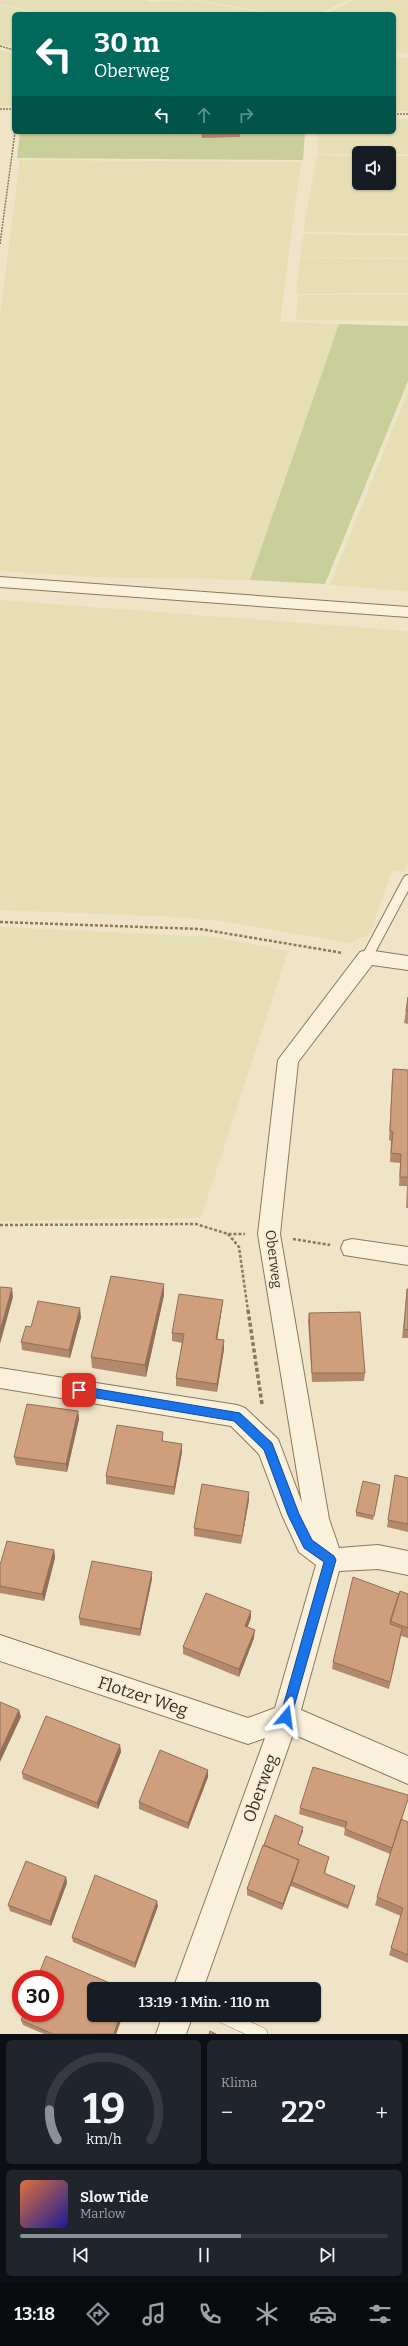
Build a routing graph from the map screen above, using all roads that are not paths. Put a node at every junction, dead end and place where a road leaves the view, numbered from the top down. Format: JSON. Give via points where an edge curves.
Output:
{"nodes":[{"id":1,"x":0,"y":582,"type":"edge"},
{"id":2,"x":408,"y":612,"type":"edge"},
{"id":3,"x":408,"y":880,"type":"edge"},
{"id":4,"x":366,"y":957,"type":"junction"},
{"id":5,"x":408,"y":962,"type":"edge"},
{"id":6,"x":352,"y":1248,"type":"road end"},
{"id":7,"x":408,"y":1256,"type":"edge"},
{"id":8,"x":0,"y":1378,"type":"edge"},
{"id":9,"x":330,"y":1560,"type":"junction"},
{"id":10,"x":408,"y":1563,"type":"edge"},
{"id":11,"x":0,"y":1648,"type":"edge"},
{"id":12,"x":286,"y":1717,"type":"junction"},
{"id":13,"x":408,"y":1770,"type":"edge"},
{"id":14,"x":191,"y":1982,"type":"edge"},
{"id":15,"x":175,"y":2022,"type":"edge"},
{"id":16,"x":235,"y":2022,"type":"edge"},
{"id":17,"x":171,"y":2034,"type":"edge"},
{"id":18,"x":261,"y":2034,"type":"edge"}],
"edges":[{"from":1,"to":2,"type":"street"},
{"from":3,"to":4,"type":"lane"},
{"from":4,"to":5,"type":"street"},
{"from":4,"to":9,"type":"street","name":"Oberweg","via":[[288,1060],[269,1234],[316,1519]]},
{"from":6,"to":7,"type":"street"},
{"from":8,"to":9,"type":"street","via":[[236,1416],[268,1446],[294,1515],[308,1544]]},
{"from":9,"to":10,"type":"street","via":[[378,1557]]},
{"from":9,"to":12,"type":"street","name":"Oberweg"},
{"from":11,"to":12,"type":"street","name":"Flotzer Weg","via":[[248,1731]]},
{"from":12,"to":13,"type":"street"},
{"from":12,"to":14,"type":"street","name":"Oberweg"},
{"from":15,"to":17,"type":"street"},
{"from":16,"to":18,"type":"lane"}]}
